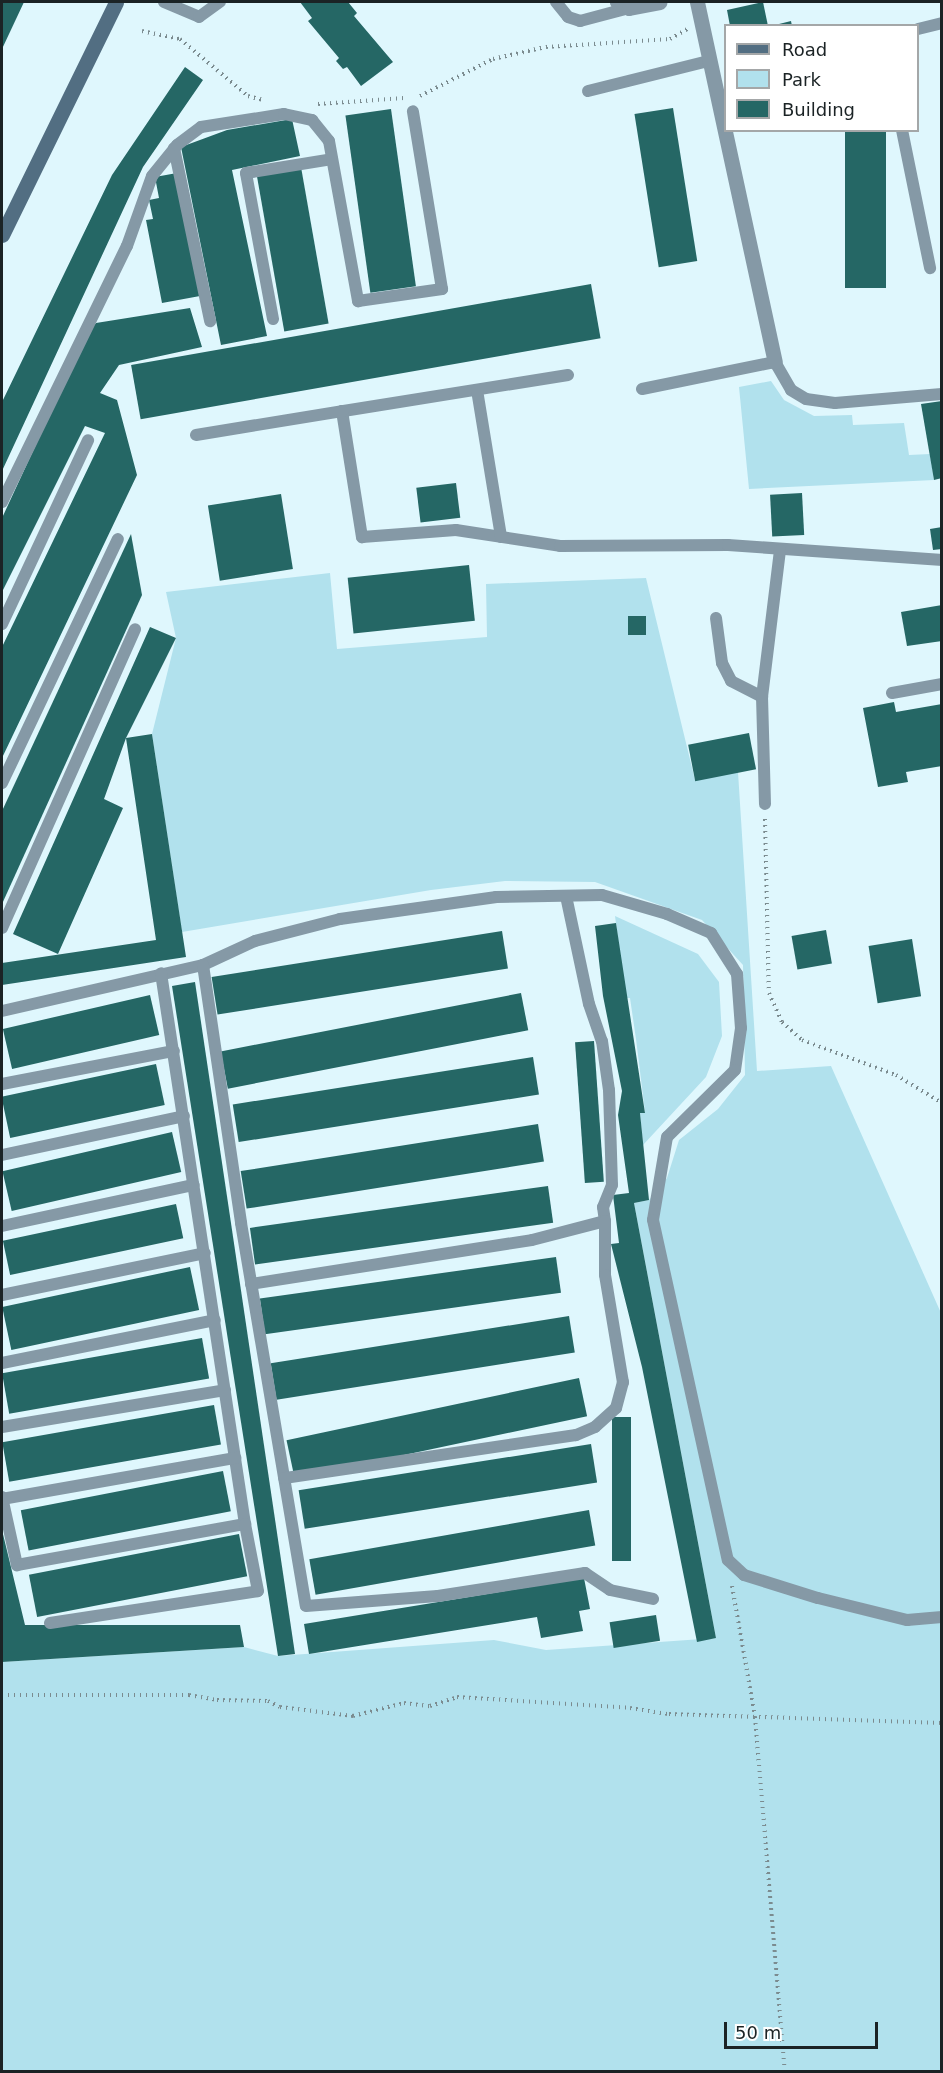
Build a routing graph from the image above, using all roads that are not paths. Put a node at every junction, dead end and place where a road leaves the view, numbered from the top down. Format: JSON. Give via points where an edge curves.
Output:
{"nodes":[{"id":1,"x":116,"y":2,"type":"edge"},
{"id":2,"x":164,"y":2,"type":"edge"},
{"id":3,"x":220,"y":2,"type":"edge"},
{"id":4,"x":556,"y":2,"type":"edge"},
{"id":5,"x":659,"y":2,"type":"edge"},
{"id":6,"x":697,"y":2,"type":"edge"},
{"id":7,"x":623,"y":5,"type":"edge"},
{"id":8,"x":942,"y":23,"type":"edge"},
{"id":9,"x":919,"y":29,"type":"edge"},
{"id":10,"x":715,"y":69,"type":"edge"},
{"id":11,"x":588,"y":91,"type":"dead end"},
{"id":12,"x":413,"y":111,"type":"dead end"},
{"id":13,"x":724,"y":113,"type":"edge"},
{"id":14,"x":728,"y":132,"type":"edge"},
{"id":15,"x":902,"y":132,"type":"edge"},
{"id":16,"x":174,"y":148,"type":"junction"},
{"id":17,"x":332,"y":159,"type":"junction"},
{"id":18,"x":2,"y":235,"type":"edge"},
{"id":19,"x":930,"y":268,"type":"dead end"},
{"id":20,"x":273,"y":319,"type":"dead end"},
{"id":21,"x":210,"y":321,"type":"dead end"},
{"id":22,"x":775,"y":362,"type":"junction"},
{"id":23,"x":568,"y":375,"type":"dead end"},
{"id":24,"x":642,"y":389,"type":"dead end"},
{"id":25,"x":477,"y":390,"type":"junction"},
{"id":26,"x":942,"y":394,"type":"edge"},
{"id":27,"x":342,"y":411,"type":"junction"},
{"id":28,"x":196,"y":435,"type":"dead end"},
{"id":29,"x":88,"y":440,"type":"dead end"},
{"id":30,"x":2,"y":502,"type":"edge"},
{"id":31,"x":501,"y":537,"type":"junction"},
{"id":32,"x":118,"y":539,"type":"dead end"},
{"id":33,"x":780,"y":550,"type":"junction"},
{"id":34,"x":942,"y":560,"type":"edge"},
{"id":35,"x":716,"y":618,"type":"dead end"},
{"id":36,"x":2,"y":624,"type":"edge"},
{"id":37,"x":135,"y":629,"type":"dead end"},
{"id":38,"x":942,"y":684,"type":"edge"},
{"id":39,"x":892,"y":693,"type":"dead end"},
{"id":40,"x":762,"y":697,"type":"junction"},
{"id":41,"x":2,"y":783,"type":"edge"},
{"id":42,"x":765,"y":804,"type":"road end"},
{"id":43,"x":566,"y":896,"type":"junction"},
{"id":44,"x":2,"y":928,"type":"edge"},
{"id":45,"x":203,"y":965,"type":"junction"},
{"id":46,"x":161,"y":973,"type":"junction"},
{"id":47,"x":2,"y":1011,"type":"edge"},
{"id":48,"x":174,"y":1051,"type":"junction"},
{"id":49,"x":2,"y":1084,"type":"edge"},
{"id":50,"x":184,"y":1116,"type":"junction"},
{"id":51,"x":2,"y":1155,"type":"edge"},
{"id":52,"x":194,"y":1185,"type":"junction"},
{"id":53,"x":605,"y":1221,"type":"junction"},
{"id":54,"x":2,"y":1226,"type":"edge"},
{"id":55,"x":205,"y":1253,"type":"junction"},
{"id":56,"x":251,"y":1284,"type":"junction"},
{"id":57,"x":2,"y":1295,"type":"edge"},
{"id":58,"x":215,"y":1320,"type":"junction"},
{"id":59,"x":2,"y":1363,"type":"edge"},
{"id":60,"x":225,"y":1390,"type":"junction"},
{"id":61,"x":2,"y":1427,"type":"edge"},
{"id":62,"x":235,"y":1458,"type":"junction"},
{"id":63,"x":284,"y":1478,"type":"junction"},
{"id":64,"x":2,"y":1498,"type":"edge"},
{"id":65,"x":245,"y":1524,"type":"junction"},
{"id":66,"x":653,"y":1599,"type":"dead end"},
{"id":67,"x":942,"y":1617,"type":"edge"},
{"id":68,"x":50,"y":1623,"type":"dead end"}],
"edges":[{"from":1,"to":18,"type":"main road"},
{"from":2,"to":3,"type":"lane","via":[[199,16]]},
{"from":4,"to":7,"type":"lane","via":[[568,17],[580,21]]},
{"from":5,"to":7,"type":"street"},
{"from":6,"to":10,"type":"street"},
{"from":8,"to":9,"type":"lane"},
{"from":10,"to":11,"type":"lane"},
{"from":10,"to":13,"type":"street"},
{"from":12,"to":17,"type":"lane","via":[[442,289],[358,301]]},
{"from":14,"to":22,"type":"street"},
{"from":15,"to":19,"type":"lane"},
{"from":16,"to":17,"type":"lane","via":[[201,127],[284,114],[312,120],[328,141]]},
{"from":16,"to":21,"type":"lane"},
{"from":16,"to":30,"type":"lane","via":[[152,176],[127,246]]},
{"from":17,"to":20,"type":"lane","via":[[246,173]]},
{"from":22,"to":24,"type":"lane"},
{"from":22,"to":26,"type":"lane","via":[[791,390],[806,399],[835,403]]},
{"from":23,"to":25,"type":"lane"},
{"from":25,"to":27,"type":"lane"},
{"from":25,"to":31,"type":"lane"},
{"from":27,"to":28,"type":"lane"},
{"from":27,"to":31,"type":"lane","via":[[362,537],[456,530]]},
{"from":29,"to":36,"type":"lane"},
{"from":31,"to":33,"type":"lane","via":[[560,546],[728,545]]},
{"from":32,"to":41,"type":"lane"},
{"from":33,"to":34,"type":"lane"},
{"from":33,"to":40,"type":"lane"},
{"from":35,"to":40,"type":"lane","via":[[722,663],[731,681]]},
{"from":37,"to":44,"type":"lane"},
{"from":38,"to":39,"type":"lane"},
{"from":40,"to":42,"type":"lane"},
{"from":43,"to":45,"type":"lane","via":[[496,897],[340,919],[255,941]]},
{"from":43,"to":53,"type":"lane","via":[[589,1004],[602,1041],[609,1090],[613,1161],[612,1185],[603,1207]]},
{"from":43,"to":67,"type":"lane","via":[[602,896],[667,914],[711,933],[737,974],[741,1028],[735,1070],[667,1137],[653,1220],[728,1560],[744,1575],[818,1598],[907,1620]]},
{"from":45,"to":46,"type":"lane"},
{"from":45,"to":56,"type":"lane"},
{"from":46,"to":47,"type":"lane"},
{"from":46,"to":48,"type":"lane"},
{"from":48,"to":49,"type":"lane"},
{"from":48,"to":50,"type":"lane"},
{"from":50,"to":51,"type":"lane"},
{"from":50,"to":52,"type":"lane"},
{"from":52,"to":54,"type":"lane"},
{"from":52,"to":55,"type":"lane"},
{"from":53,"to":56,"type":"lane","via":[[532,1240]]},
{"from":53,"to":63,"type":"lane","via":[[605,1275],[623,1382],[616,1408],[595,1427],[576,1435]]},
{"from":55,"to":57,"type":"lane"},
{"from":55,"to":58,"type":"lane"},
{"from":56,"to":63,"type":"lane"},
{"from":58,"to":59,"type":"lane"},
{"from":58,"to":60,"type":"lane"},
{"from":60,"to":61,"type":"lane"},
{"from":60,"to":62,"type":"lane"},
{"from":62,"to":64,"type":"lane"},
{"from":62,"to":65,"type":"lane"},
{"from":63,"to":66,"type":"lane","via":[[306,1606],[438,1596],[585,1573],[610,1590]]},
{"from":64,"to":65,"type":"lane","via":[[17,1565]]},
{"from":65,"to":68,"type":"lane","via":[[258,1591]]}]}
